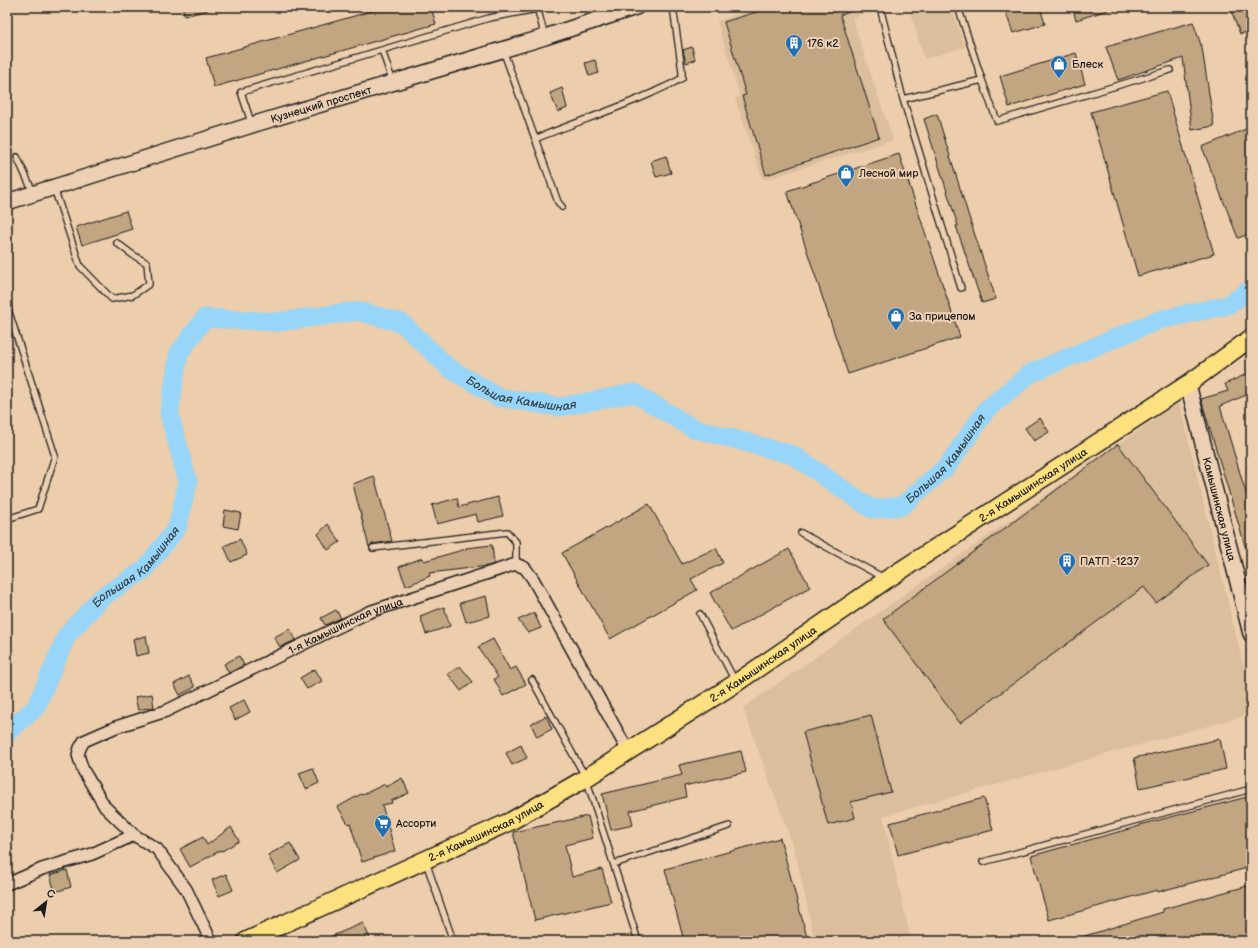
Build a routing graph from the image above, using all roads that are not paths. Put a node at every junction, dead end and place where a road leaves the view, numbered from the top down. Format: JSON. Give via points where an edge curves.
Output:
{"nodes":[{"id":1,"x":636,"y":7,"type":"edge"},
{"id":2,"x":673,"y":7,"type":"edge"},
{"id":3,"x":880,"y":7,"type":"edge"},
{"id":4,"x":958,"y":7,"type":"edge"},
{"id":5,"x":537,"y":8,"type":"edge"},
{"id":6,"x":545,"y":37,"type":"junction"},
{"id":7,"x":382,"y":50,"type":"junction"},
{"id":8,"x":503,"y":50,"type":"junction"},
{"id":9,"x":1170,"y":70,"type":"dead end"},
{"id":10,"x":982,"y":80,"type":"junction"},
{"id":11,"x":393,"y":83,"type":"junction"},
{"id":12,"x":903,"y":100,"type":"junction"},
{"id":13,"x":252,"y":125,"type":"junction"},
{"id":14,"x":535,"y":139,"type":"junction"},
{"id":15,"x":17,"y":157,"type":"dead end"},
{"id":16,"x":54,"y":188,"type":"junction"},
{"id":17,"x":34,"y":194,"type":"junction"},
{"id":18,"x":7,"y":202,"type":"edge"},
{"id":19,"x":562,"y":207,"type":"dead end"},
{"id":20,"x":117,"y":243,"type":"dead end"},
{"id":21,"x":962,"y":288,"type":"dead end"},
{"id":22,"x":7,"y":306,"type":"edge"},
{"id":23,"x":1251,"y":338,"type":"edge"},
{"id":24,"x":1188,"y":384,"type":"junction"},
{"id":25,"x":7,"y":519,"type":"edge"},
{"id":26,"x":801,"y":533,"type":"dead end"},
{"id":27,"x":373,"y":548,"type":"dead end"},
{"id":28,"x":516,"y":564,"type":"junction"},
{"id":29,"x":886,"y":580,"type":"junction"},
{"id":30,"x":700,"y":614,"type":"dead end"},
{"id":31,"x":1251,"y":634,"type":"edge"},
{"id":32,"x":532,"y":680,"type":"dead end"},
{"id":33,"x":736,"y":683,"type":"junction"},
{"id":34,"x":628,"y":751,"type":"junction"},
{"id":35,"x":586,"y":778,"type":"junction"},
{"id":36,"x":1251,"y":789,"type":"edge"},
{"id":37,"x":729,"y":826,"type":"dead end"},
{"id":38,"x":134,"y":835,"type":"junction"},
{"id":39,"x":425,"y":860,"type":"junction"},
{"id":40,"x":983,"y":862,"type":"dead end"},
{"id":41,"x":614,"y":864,"type":"junction"},
{"id":42,"x":7,"y":884,"type":"edge"},
{"id":43,"x":211,"y":941,"type":"edge"},
{"id":44,"x":246,"y":941,"type":"edge"},
{"id":45,"x":454,"y":941,"type":"edge"},
{"id":46,"x":638,"y":941,"type":"edge"}],
"edges":[{"from":1,"to":6,"type":"street","name":"Кузнецкий проспект"},
{"from":2,"to":14,"type":"lane","via":[[682,78],[631,103]]},
{"from":3,"to":12,"type":"lane"},
{"from":4,"to":10,"type":"lane"},
{"from":5,"to":6,"type":"lane"},
{"from":5,"to":7,"type":"lane","via":[[489,18]]},
{"from":6,"to":8,"type":"street","name":"Кузнецкий проспект"},
{"from":7,"to":11,"type":"lane"},
{"from":7,"to":13,"type":"lane","via":[[241,92]]},
{"from":8,"to":11,"type":"street","name":"Кузнецкий проспект"},
{"from":8,"to":14,"type":"lane"},
{"from":9,"to":10,"type":"lane","via":[[997,121]]},
{"from":10,"to":12,"type":"lane"},
{"from":11,"to":13,"type":"street","name":"Кузнецкий проспект"},
{"from":12,"to":21,"type":"lane"},
{"from":13,"to":16,"type":"street","name":"Кузнецкий проспект"},
{"from":14,"to":19,"type":"lane"},
{"from":15,"to":17,"type":"lane"},
{"from":16,"to":17,"type":"street","name":"Кузнецкий проспект"},
{"from":16,"to":20,"type":"lane","via":[[80,266],[112,299],[133,295],[149,284],[147,263]]},
{"from":17,"to":18,"type":"street","name":"Кузнецкий проспект"},
{"from":22,"to":25,"type":"lane","via":[[54,456],[38,509]]},
{"from":23,"to":24,"type":"main road","name":"2-я Камышинская улица"},
{"from":24,"to":29,"type":"main road","name":"2-я Камышинская улица"},
{"from":24,"to":31,"type":"street","name":"Камышинская улица"},
{"from":26,"to":29,"type":"lane"},
{"from":27,"to":28,"type":"lane","via":[[507,532],[516,542]]},
{"from":28,"to":34,"type":"street","via":[[525,568],[533,579]]},
{"from":28,"to":38,"type":"street","name":"1-я Камышинская улица","via":[[370,612],[166,711],[116,727],[84,741],[78,755],[83,770],[105,808]]},
{"from":29,"to":33,"type":"main road","name":"2-я Камышинская улица"},
{"from":30,"to":33,"type":"lane"},
{"from":32,"to":35,"type":"lane"},
{"from":33,"to":34,"type":"main road","name":"2-я Камышинская улица"},
{"from":34,"to":35,"type":"main road","name":"2-я Камышинская улица"},
{"from":35,"to":39,"type":"main road","name":"2-я Камышинская улица","via":[[511,821]]},
{"from":35,"to":41,"type":"lane"},
{"from":36,"to":40,"type":"lane"},
{"from":37,"to":41,"type":"lane"},
{"from":38,"to":42,"type":"street","via":[[92,854],[42,869]]},
{"from":38,"to":43,"type":"street","name":"1-я Камышинская улица","via":[[157,849],[186,889]]},
{"from":39,"to":44,"type":"main road","name":"2-я Камышинская улица"},
{"from":39,"to":45,"type":"lane"},
{"from":41,"to":46,"type":"lane"}]}
